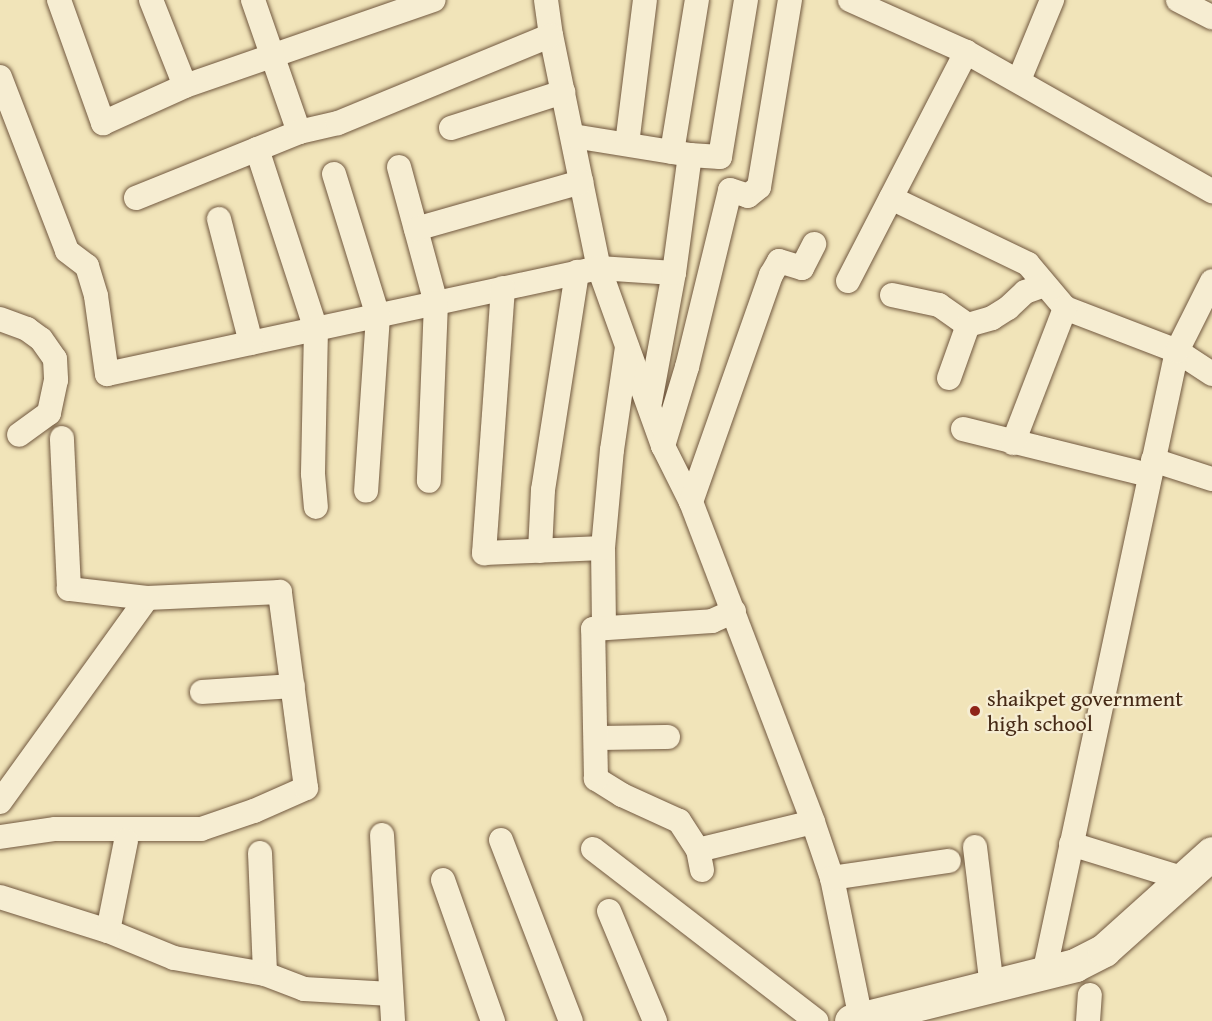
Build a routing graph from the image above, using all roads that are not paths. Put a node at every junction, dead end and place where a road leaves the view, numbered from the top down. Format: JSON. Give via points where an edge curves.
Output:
{"nodes":[{"id":1,"x":59,"y":0,"type":"edge"},
{"id":2,"x":152,"y":0,"type":"edge"},
{"id":3,"x":253,"y":0,"type":"edge"},
{"id":4,"x":434,"y":0,"type":"edge"},
{"id":5,"x":546,"y":0,"type":"edge"},
{"id":6,"x":645,"y":0,"type":"edge"},
{"id":7,"x":697,"y":0,"type":"edge"},
{"id":8,"x":746,"y":0,"type":"edge"},
{"id":9,"x":790,"y":0,"type":"edge"},
{"id":10,"x":850,"y":0,"type":"edge"},
{"id":11,"x":1052,"y":0,"type":"edge"},
{"id":12,"x":1178,"y":0,"type":"edge"},
{"id":13,"x":1212,"y":17,"type":"edge"},
{"id":14,"x":550,"y":35,"type":"junction"},
{"id":15,"x":966,"y":52,"type":"junction"},
{"id":16,"x":273,"y":54,"type":"junction"},
{"id":17,"x":0,"y":78,"type":"edge"},
{"id":18,"x":1019,"y":81,"type":"junction"},
{"id":19,"x":185,"y":86,"type":"junction"},
{"id":20,"x":563,"y":92,"type":"junction"},
{"id":21,"x":452,"y":128,"type":"dead end"},
{"id":22,"x":299,"y":132,"type":"junction"},
{"id":23,"x":573,"y":136,"type":"junction"},
{"id":24,"x":627,"y":144,"type":"junction"},
{"id":25,"x":256,"y":149,"type":"junction"},
{"id":26,"x":681,"y":154,"type":"junction"},
{"id":27,"x":399,"y":167,"type":"dead end"},
{"id":28,"x":334,"y":174,"type":"dead end"},
{"id":29,"x":581,"y":182,"type":"junction"},
{"id":30,"x":1212,"y":191,"type":"edge"},
{"id":31,"x":136,"y":198,"type":"dead end"},
{"id":32,"x":891,"y":198,"type":"junction"},
{"id":33,"x":219,"y":219,"type":"dead end"},
{"id":34,"x":416,"y":229,"type":"junction"},
{"id":35,"x":814,"y":244,"type":"dead end"},
{"id":36,"x":588,"y":270,"type":"junction"},
{"id":37,"x":674,"y":273,"type":"junction"},
{"id":38,"x":1212,"y":280,"type":"edge"},
{"id":39,"x":848,"y":281,"type":"dead end"},
{"id":40,"x":1044,"y":285,"type":"junction"},
{"id":41,"x":503,"y":288,"type":"junction"},
{"id":42,"x":892,"y":295,"type":"dead end"},
{"id":43,"x":435,"y":303,"type":"junction"},
{"id":44,"x":1065,"y":308,"type":"junction"},
{"id":45,"x":378,"y":316,"type":"junction"},
{"id":46,"x":0,"y":319,"type":"edge"},
{"id":47,"x":968,"y":325,"type":"junction"},
{"id":48,"x":316,"y":329,"type":"junction"},
{"id":49,"x":251,"y":343,"type":"junction"},
{"id":50,"x":627,"y":343,"type":"junction"},
{"id":51,"x":1177,"y":351,"type":"junction"},
{"id":52,"x":1212,"y":374,"type":"edge"},
{"id":53,"x":949,"y":378,"type":"dead end"},
{"id":54,"x":650,"y":403,"type":"junction"},
{"id":55,"x":963,"y":429,"type":"dead end"},
{"id":56,"x":19,"y":435,"type":"dead end"},
{"id":57,"x":62,"y":438,"type":"dead end"},
{"id":58,"x":1013,"y":443,"type":"junction"},
{"id":59,"x":663,"y":446,"type":"junction"},
{"id":60,"x":1151,"y":468,"type":"junction"},
{"id":61,"x":1212,"y":479,"type":"edge"},
{"id":62,"x":429,"y":481,"type":"dead end"},
{"id":63,"x":366,"y":491,"type":"dead end"},
{"id":64,"x":691,"y":502,"type":"junction"},
{"id":65,"x":316,"y":507,"type":"dead end"},
{"id":66,"x":603,"y":548,"type":"junction"},
{"id":67,"x":540,"y":551,"type":"junction"},
{"id":68,"x":147,"y":598,"type":"junction"},
{"id":69,"x":734,"y":611,"type":"junction"},
{"id":70,"x":604,"y":628,"type":"junction"},
{"id":71,"x":293,"y":686,"type":"junction"},
{"id":72,"x":202,"y":692,"type":"dead end"},
{"id":73,"x":668,"y":737,"type":"dead end"},
{"id":74,"x":596,"y":738,"type":"junction"},
{"id":75,"x":0,"y":802,"type":"edge"},
{"id":76,"x":813,"y":822,"type":"junction"},
{"id":77,"x":382,"y":835,"type":"dead end"},
{"id":78,"x":0,"y":837,"type":"edge"},
{"id":79,"x":501,"y":840,"type":"dead end"},
{"id":80,"x":126,"y":841,"type":"dead end"},
{"id":81,"x":1071,"y":844,"type":"junction"},
{"id":82,"x":975,"y":847,"type":"dead end"},
{"id":83,"x":593,"y":849,"type":"dead end"},
{"id":84,"x":260,"y":854,"type":"dead end"},
{"id":85,"x":949,"y":861,"type":"dead end"},
{"id":86,"x":1203,"y":865,"type":"edge"},
{"id":87,"x":832,"y":878,"type":"junction"},
{"id":88,"x":443,"y":880,"type":"dead end"},
{"id":89,"x":0,"y":897,"type":"edge"},
{"id":90,"x":609,"y":911,"type":"dead end"},
{"id":91,"x":108,"y":931,"type":"junction"},
{"id":92,"x":265,"y":974,"type":"junction"},
{"id":93,"x":1044,"y":974,"type":"junction"},
{"id":94,"x":992,"y":987,"type":"junction"},
{"id":95,"x":392,"y":994,"type":"junction"},
{"id":96,"x":1090,"y":995,"type":"dead end"},
{"id":97,"x":856,"y":1020,"type":"edge"},
{"id":98,"x":393,"y":1021,"type":"edge"},
{"id":99,"x":493,"y":1021,"type":"edge"},
{"id":100,"x":571,"y":1021,"type":"edge"},
{"id":101,"x":655,"y":1021,"type":"edge"},
{"id":102,"x":816,"y":1021,"type":"edge"},
{"id":103,"x":1088,"y":1021,"type":"edge"}],
"edges":[{"from":1,"to":19,"type":"street","via":[[103,123]]},
{"from":2,"to":19,"type":"street"},
{"from":3,"to":16,"type":"street"},
{"from":4,"to":16,"type":"street"},
{"from":5,"to":14,"type":"street"},
{"from":6,"to":24,"type":"street"},
{"from":7,"to":26,"type":"street"},
{"from":8,"to":26,"type":"street","via":[[720,157]]},
{"from":9,"to":59,"type":"street","via":[[759,187],[748,196],[730,190],[687,367]]},
{"from":10,"to":15,"type":"street"},
{"from":11,"to":18,"type":"street"},
{"from":12,"to":13,"type":"street"},
{"from":14,"to":20,"type":"street"},
{"from":14,"to":22,"type":"street","via":[[338,123]]},
{"from":15,"to":18,"type":"street"},
{"from":15,"to":32,"type":"street"},
{"from":16,"to":19,"type":"street"},
{"from":16,"to":22,"type":"street"},
{"from":17,"to":49,"type":"street","via":[[67,251],[87,266],[96,296],[107,374]]},
{"from":18,"to":30,"type":"street"},
{"from":20,"to":21,"type":"street"},
{"from":20,"to":23,"type":"street"},
{"from":22,"to":25,"type":"street"},
{"from":23,"to":24,"type":"street"},
{"from":23,"to":29,"type":"street"},
{"from":24,"to":26,"type":"street"},
{"from":25,"to":31,"type":"street"},
{"from":25,"to":48,"type":"street"},
{"from":26,"to":37,"type":"street"},
{"from":27,"to":34,"type":"street"},
{"from":28,"to":45,"type":"street"},
{"from":29,"to":34,"type":"street"},
{"from":29,"to":36,"type":"street"},
{"from":32,"to":39,"type":"street"},
{"from":32,"to":40,"type":"street","via":[[1028,264]]},
{"from":33,"to":49,"type":"street"},
{"from":34,"to":43,"type":"street"},
{"from":35,"to":64,"type":"street","via":[[802,268],[779,261],[771,274]]},
{"from":36,"to":37,"type":"street"},
{"from":36,"to":41,"type":"street"},
{"from":36,"to":50,"type":"street"},
{"from":36,"to":67,"type":"street","via":[[543,490]]},
{"from":37,"to":54,"type":"street"},
{"from":38,"to":51,"type":"street"},
{"from":40,"to":44,"type":"street"},
{"from":40,"to":47,"type":"street","via":[[1025,292],[992,318]]},
{"from":41,"to":43,"type":"street"},
{"from":41,"to":67,"type":"street","via":[[484,553]]},
{"from":42,"to":47,"type":"street","via":[[939,304]]},
{"from":43,"to":45,"type":"street"},
{"from":43,"to":62,"type":"street"},
{"from":44,"to":51,"type":"street"},
{"from":44,"to":58,"type":"street"},
{"from":45,"to":48,"type":"street"},
{"from":45,"to":63,"type":"street"},
{"from":46,"to":56,"type":"street","via":[[41,339],[55,359],[56,380],[49,413]]},
{"from":47,"to":53,"type":"street"},
{"from":48,"to":49,"type":"street"},
{"from":48,"to":65,"type":"street"},
{"from":50,"to":54,"type":"street"},
{"from":50,"to":66,"type":"street"},
{"from":51,"to":52,"type":"street"},
{"from":51,"to":60,"type":"street"},
{"from":54,"to":59,"type":"street"},
{"from":55,"to":58,"type":"street"},
{"from":57,"to":68,"type":"street","via":[[69,589]]},
{"from":58,"to":60,"type":"street"},
{"from":59,"to":64,"type":"street"},
{"from":60,"to":61,"type":"street"},
{"from":60,"to":81,"type":"street"},
{"from":64,"to":69,"type":"street"},
{"from":66,"to":67,"type":"street"},
{"from":66,"to":70,"type":"street"},
{"from":68,"to":71,"type":"street","via":[[280,592]]},
{"from":68,"to":75,"type":"street"},
{"from":69,"to":70,"type":"street","via":[[712,621]]},
{"from":69,"to":76,"type":"street"},
{"from":70,"to":74,"type":"street","via":[[593,629]]},
{"from":71,"to":72,"type":"street"},
{"from":71,"to":78,"type":"street","via":[[306,788],[201,829],[55,829]]},
{"from":73,"to":74,"type":"street"},
{"from":74,"to":76,"type":"street","via":[[596,778],[622,795],[679,821],[700,860]]},
{"from":76,"to":87,"type":"street"},
{"from":77,"to":95,"type":"street"},
{"from":79,"to":100,"type":"street"},
{"from":80,"to":91,"type":"street"},
{"from":81,"to":86,"type":"street"},
{"from":81,"to":93,"type":"street"},
{"from":82,"to":94,"type":"street"},
{"from":83,"to":102,"type":"street"},
{"from":84,"to":92,"type":"street"},
{"from":85,"to":87,"type":"street"},
{"from":86,"to":93,"type":"street","via":[[1104,950],[1075,965]]},
{"from":87,"to":97,"type":"street"},
{"from":88,"to":99,"type":"street"},
{"from":89,"to":91,"type":"street"},
{"from":90,"to":101,"type":"street"},
{"from":91,"to":92,"type":"street","via":[[174,958]]},
{"from":92,"to":95,"type":"street","via":[[304,990]]},
{"from":93,"to":94,"type":"street"},
{"from":94,"to":97,"type":"street"},
{"from":95,"to":98,"type":"street"},
{"from":96,"to":103,"type":"street"}]}
